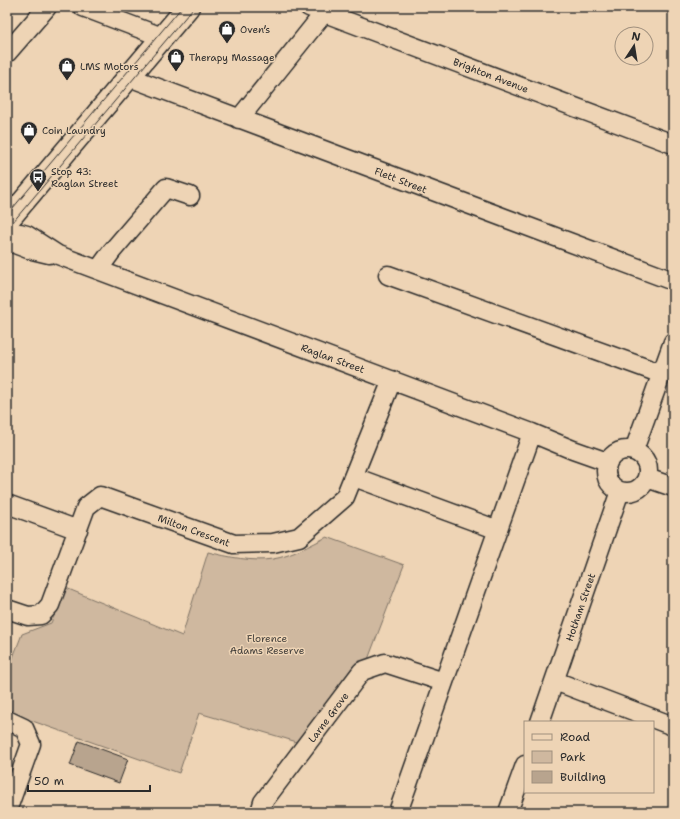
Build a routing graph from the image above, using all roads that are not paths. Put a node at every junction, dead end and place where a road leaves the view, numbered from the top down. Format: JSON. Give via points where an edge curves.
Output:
{"nodes":[{"id":1,"x":47,"y":7,"type":"edge"},
{"id":2,"x":83,"y":7,"type":"edge"},
{"id":3,"x":188,"y":7,"type":"edge"},
{"id":4,"x":316,"y":10,"type":"edge"},
{"id":5,"x":162,"y":37,"type":"junction"},
{"id":6,"x":7,"y":53,"type":"edge"},
{"id":7,"x":129,"y":77,"type":"junction"},
{"id":8,"x":239,"y":119,"type":"junction"},
{"id":9,"x":673,"y":144,"type":"edge"},
{"id":10,"x":190,"y":196,"type":"dead end"},
{"id":11,"x":7,"y":221,"type":"edge"},
{"id":12,"x":7,"y":234,"type":"edge"},
{"id":13,"x":7,"y":241,"type":"edge"},
{"id":14,"x":58,"y":255,"type":"junction"},
{"id":15,"x":98,"y":270,"type":"junction"},
{"id":16,"x":388,"y":275,"type":"dead end"},
{"id":17,"x":673,"y":282,"type":"edge"},
{"id":18,"x":673,"y":342,"type":"edge"},
{"id":19,"x":662,"y":374,"type":"junction"},
{"id":20,"x":392,"y":380,"type":"junction"},
{"id":21,"x":532,"y":433,"type":"junction"},
{"id":22,"x":634,"y":450,"type":"junction"},
{"id":23,"x":607,"y":462,"type":"junction"},
{"id":24,"x":354,"y":477,"type":"junction"},
{"id":25,"x":647,"y":478,"type":"junction"},
{"id":26,"x":673,"y":487,"type":"edge"},
{"id":27,"x":620,"y":491,"type":"junction"},
{"id":28,"x":7,"y":504,"type":"edge"},
{"id":29,"x":78,"y":530,"type":"junction"},
{"id":30,"x":498,"y":530,"type":"junction"},
{"id":31,"x":7,"y":609,"type":"edge"},
{"id":32,"x":555,"y":681,"type":"junction"},
{"id":33,"x":444,"y":682,"type":"junction"},
{"id":34,"x":7,"y":720,"type":"edge"},
{"id":35,"x":540,"y":721,"type":"edge"},
{"id":36,"x":673,"y":726,"type":"edge"},
{"id":37,"x":524,"y":768,"type":"edge"},
{"id":38,"x":7,"y":811,"type":"edge"},
{"id":39,"x":260,"y":812,"type":"edge"},
{"id":40,"x":398,"y":812,"type":"edge"},
{"id":41,"x":508,"y":812,"type":"edge"}],
"edges":[{"from":1,"to":6,"type":"street"},
{"from":2,"to":5,"type":"street"},
{"from":3,"to":5,"type":"main road"},
{"from":4,"to":8,"type":"street"},
{"from":4,"to":9,"type":"street","name":"Brighton Avenue"},
{"from":5,"to":7,"type":"main road"},
{"from":7,"to":8,"type":"street","name":"Flett Street"},
{"from":7,"to":11,"type":"main road"},
{"from":8,"to":17,"type":"street","name":"Flett Street"},
{"from":10,"to":15,"type":"street","via":[[166,188]]},
{"from":12,"to":14,"type":"street","name":"Raglan Street","via":[[27,235]]},
{"from":13,"to":14,"type":"street","name":"Raglan Street","via":[[41,253]]},
{"from":14,"to":15,"type":"street","name":"Raglan Street"},
{"from":15,"to":20,"type":"street","name":"Raglan Street"},
{"from":16,"to":19,"type":"street"},
{"from":18,"to":19,"type":"street"},
{"from":19,"to":22,"type":"street"},
{"from":20,"to":21,"type":"street","name":"Raglan Street"},
{"from":20,"to":24,"type":"street","name":"Milton Crescent"},
{"from":21,"to":23,"type":"street","name":"Raglan Street"},
{"from":21,"to":30,"type":"street"},
{"from":22,"to":23,"type":"street","via":[[619,450]]},
{"from":22,"to":25,"type":"street","via":[[647,462]]},
{"from":23,"to":27,"type":"street","via":[[608,479]]},
{"from":24,"to":29,"type":"street","name":"Milton Crescent","via":[[345,497],[299,537],[273,544],[234,544],[100,496],[86,507]]},
{"from":24,"to":30,"type":"street"},
{"from":25,"to":26,"type":"street"},
{"from":25,"to":27,"type":"street","via":[[636,490]]},
{"from":27,"to":32,"type":"street","name":"Hotham Street"},
{"from":28,"to":29,"type":"street"},
{"from":29,"to":31,"type":"street","name":"Milton Crescent","via":[[46,610],[41,615],[28,616]]},
{"from":30,"to":33,"type":"street"},
{"from":32,"to":35,"type":"street","name":"Hotham Street"},
{"from":32,"to":36,"type":"street"},
{"from":33,"to":39,"type":"street","name":"Larne Grove","via":[[385,663],[362,671],[263,802]]},
{"from":33,"to":40,"type":"street"},
{"from":34,"to":38,"type":"street","via":[[24,728],[31,744]]},
{"from":37,"to":41,"type":"street"}]}
